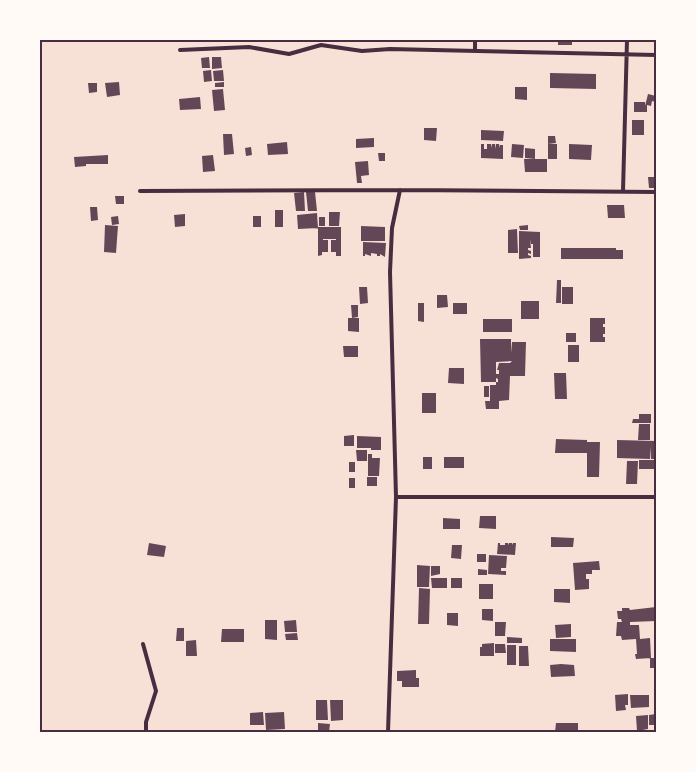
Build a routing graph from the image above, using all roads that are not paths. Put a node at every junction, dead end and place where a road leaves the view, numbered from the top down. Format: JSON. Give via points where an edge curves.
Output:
{"nodes":[{"id":1,"x":475,"y":40,"type":"edge"},
{"id":2,"x":626,"y":40,"type":"edge"},
{"id":3,"x":180,"y":50,"type":"dead end"},
{"id":4,"x":474,"y":51,"type":"junction"},
{"id":5,"x":626,"y":54,"type":"junction"},
{"id":6,"x":656,"y":55,"type":"edge"},
{"id":7,"x":400,"y":190,"type":"junction"},
{"id":8,"x":140,"y":191,"type":"dead end"},
{"id":9,"x":623,"y":191,"type":"junction"},
{"id":10,"x":656,"y":192,"type":"edge"},
{"id":11,"x":396,"y":497,"type":"junction"},
{"id":12,"x":656,"y":497,"type":"edge"},
{"id":13,"x":143,"y":644,"type":"dead end"},
{"id":14,"x":146,"y":732,"type":"edge"},
{"id":15,"x":388,"y":732,"type":"edge"}],
"edges":[{"from":1,"to":4,"type":"street"},
{"from":2,"to":5,"type":"street"},
{"from":3,"to":4,"type":"street","via":[[249,47],[289,54],[321,45],[362,51]]},
{"from":4,"to":5,"type":"street"},
{"from":5,"to":6,"type":"street"},
{"from":5,"to":9,"type":"street"},
{"from":7,"to":8,"type":"street"},
{"from":7,"to":9,"type":"street"},
{"from":7,"to":11,"type":"street","via":[[392,228],[390,272]]},
{"from":9,"to":10,"type":"street"},
{"from":11,"to":12,"type":"street"},
{"from":11,"to":15,"type":"street"},
{"from":13,"to":14,"type":"street","via":[[156,691]]}]}
